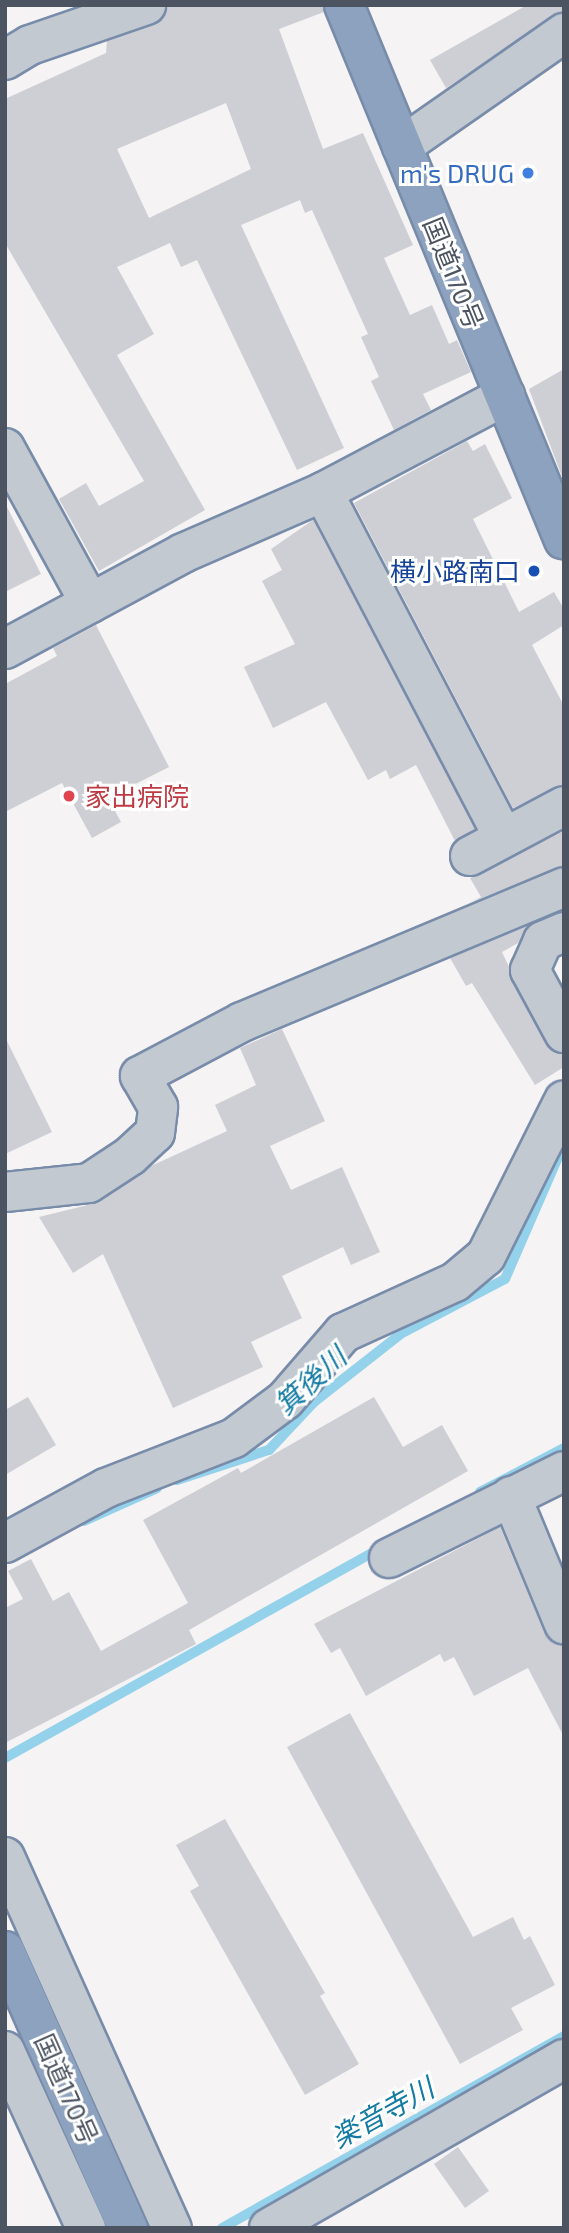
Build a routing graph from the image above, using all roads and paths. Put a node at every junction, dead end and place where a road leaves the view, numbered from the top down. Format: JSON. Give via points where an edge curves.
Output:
{"nodes":[{"id":1,"x":146,"y":5,"type":"edge"},
{"id":2,"x":344,"y":5,"type":"edge"},
{"id":3,"x":564,"y":33,"type":"edge"},
{"id":4,"x":5,"y":60,"type":"edge"},
{"id":5,"x":402,"y":146,"type":"junction"},
{"id":6,"x":505,"y":397,"type":"junction"},
{"id":7,"x":5,"y":448,"type":"edge"},
{"id":8,"x":323,"y":492,"type":"junction"},
{"id":9,"x":564,"y":540,"type":"edge"},
{"id":10,"x":90,"y":603,"type":"junction"},
{"id":11,"x":5,"y":649,"type":"edge"},
{"id":12,"x":564,"y":806,"type":"edge"},
{"id":13,"x":503,"y":836,"type":"junction"},
{"id":14,"x":470,"y":856,"type":"dead end"},
{"id":15,"x":564,"y":887,"type":"edge"},
{"id":16,"x":564,"y":932,"type":"edge"},
{"id":17,"x":564,"y":1033,"type":"edge"},
{"id":18,"x":564,"y":1100,"type":"edge"},
{"id":19,"x":5,"y":1192,"type":"edge"},
{"id":20,"x":564,"y":1471,"type":"edge"},
{"id":21,"x":511,"y":1496,"type":"junction"},
{"id":22,"x":5,"y":1543,"type":"edge"},
{"id":23,"x":389,"y":1558,"type":"dead end"},
{"id":24,"x":564,"y":1624,"type":"edge"},
{"id":25,"x":5,"y":1857,"type":"edge"},
{"id":26,"x":5,"y":1951,"type":"edge"},
{"id":27,"x":5,"y":2051,"type":"edge"},
{"id":28,"x":564,"y":2059,"type":"edge"},
{"id":29,"x":86,"y":2228,"type":"edge"},
{"id":30,"x":128,"y":2228,"type":"edge"},
{"id":31,"x":172,"y":2228,"type":"edge"},
{"id":32,"x":269,"y":2228,"type":"edge"}],
"edges":[{"from":1,"to":4,"type":"street","via":[[30,45]]},
{"from":2,"to":5,"type":"highway","name":"国道170号"},
{"from":3,"to":5,"type":"street"},
{"from":5,"to":6,"type":"highway","name":"国道170号"},
{"from":6,"to":8,"type":"street"},
{"from":6,"to":9,"type":"highway","name":"国道170号"},
{"from":7,"to":10,"type":"street"},
{"from":8,"to":10,"type":"street","via":[[183,553]]},
{"from":8,"to":13,"type":"street"},
{"from":10,"to":11,"type":"street"},
{"from":12,"to":13,"type":"street"},
{"from":13,"to":14,"type":"street"},
{"from":15,"to":19,"type":"street","via":[[242,1021],[140,1076],[158,1107],[155,1133],[130,1156],[89,1183]]},
{"from":16,"to":17,"type":"street","via":[[542,941],[530,970]]},
{"from":18,"to":22,"type":"street","via":[[486,1256],[455,1282],[343,1333],[285,1400],[234,1438],[106,1488]]},
{"from":20,"to":21,"type":"street"},
{"from":21,"to":23,"type":"street"},
{"from":21,"to":24,"type":"street"},
{"from":25,"to":31,"type":"street"},
{"from":26,"to":30,"type":"highway","name":"国道170号"},
{"from":27,"to":29,"type":"street"},
{"from":28,"to":32,"type":"street"}]}
